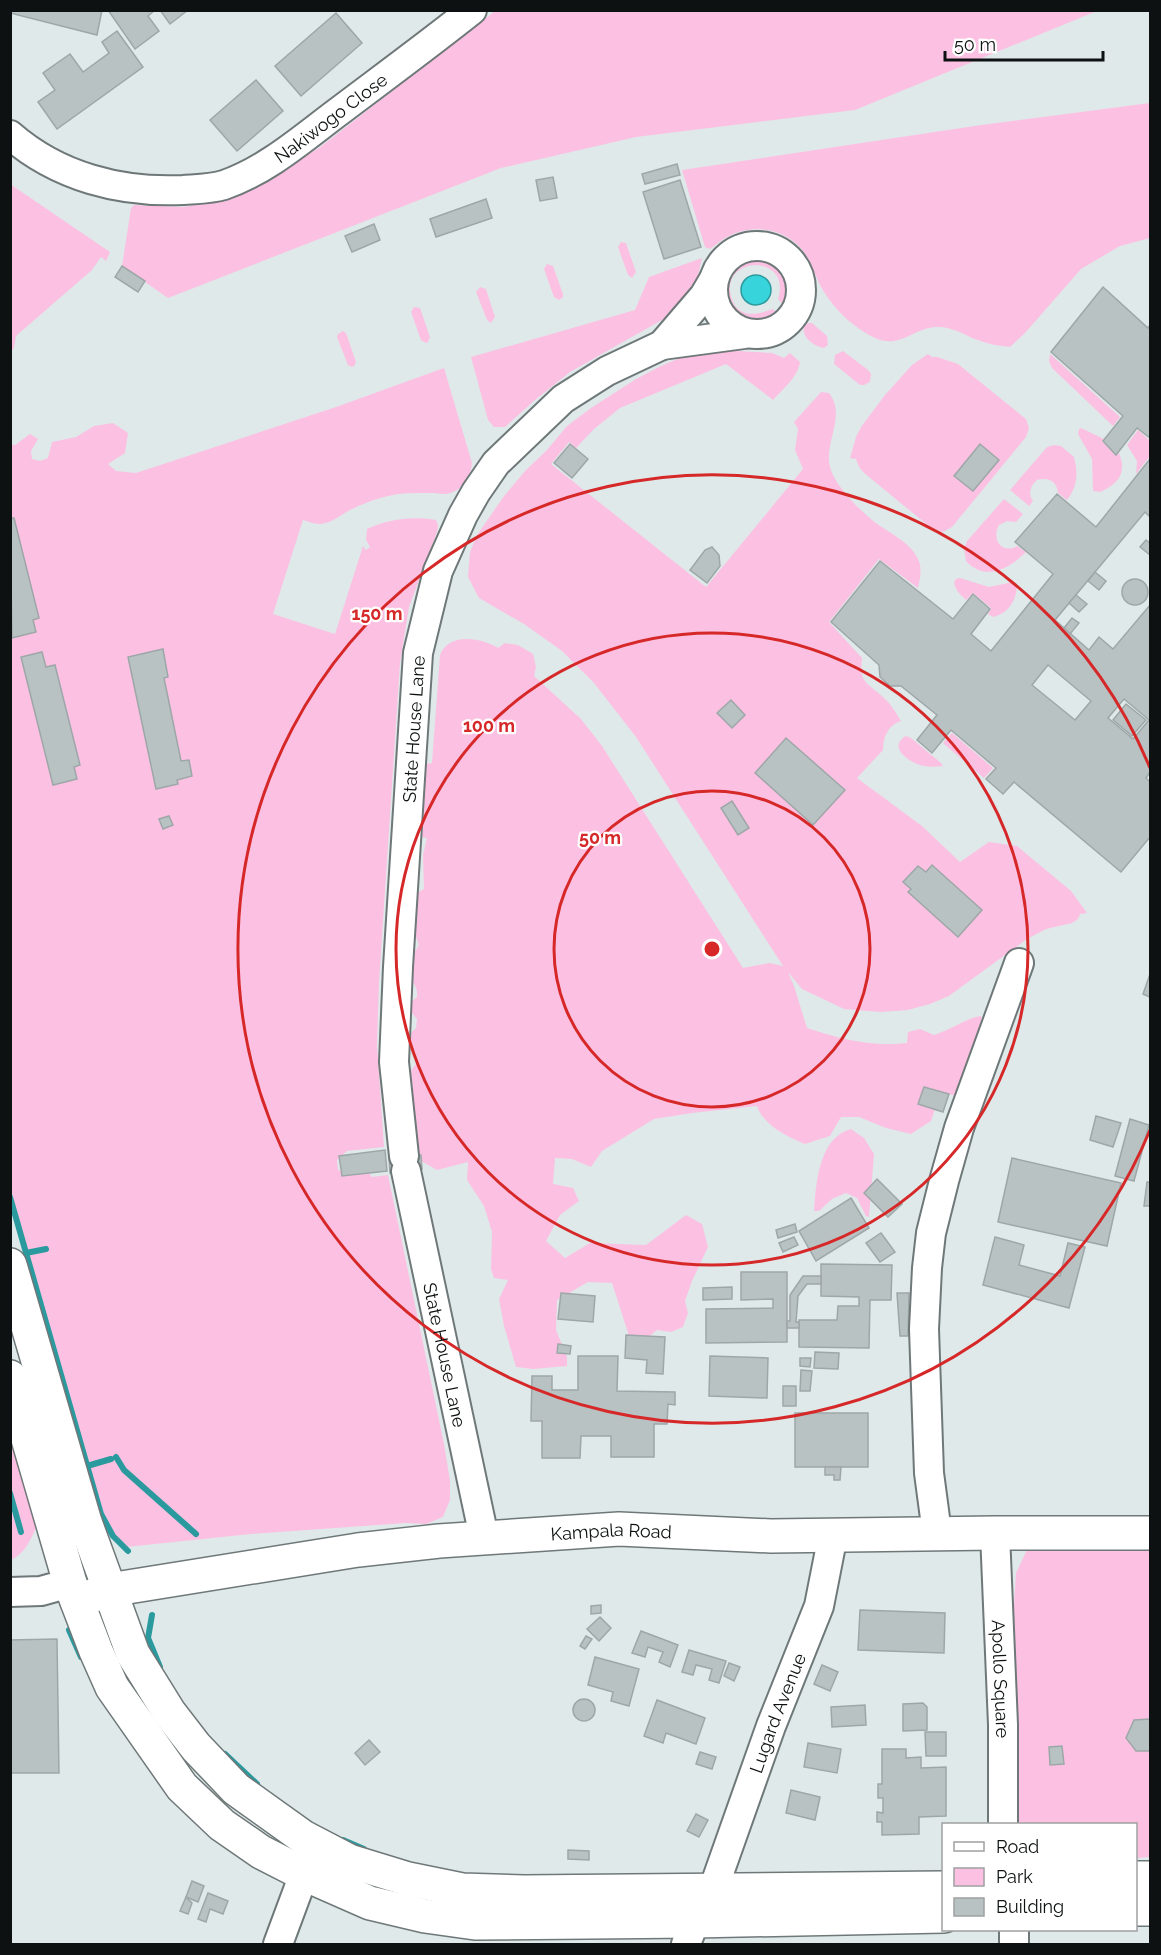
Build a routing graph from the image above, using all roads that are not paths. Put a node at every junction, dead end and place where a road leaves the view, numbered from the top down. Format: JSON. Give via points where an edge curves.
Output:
{"nodes":[{"id":1,"x":472,"y":10,"type":"edge"},
{"id":2,"x":11,"y":135,"type":"edge"},
{"id":3,"x":714,"y":279,"type":"junction"},
{"id":4,"x":744,"y":334,"type":"junction"},
{"id":5,"x":662,"y":345,"type":"junction"},
{"id":6,"x":1019,"y":963,"type":"dead end"},
{"id":7,"x":10,"y":1265,"type":"edge"},
{"id":8,"x":10,"y":1377,"type":"edge"},
{"id":9,"x":937,"y":1533,"type":"junction"},
{"id":10,"x":995,"y":1533,"type":"junction"},
{"id":11,"x":1150,"y":1533,"type":"edge"},
{"id":12,"x":833,"y":1535,"type":"junction"},
{"id":13,"x":484,"y":1537,"type":"junction"},
{"id":14,"x":109,"y":1590,"type":"junction"},
{"id":15,"x":10,"y":1592,"type":"edge"},
{"id":16,"x":74,"y":1592,"type":"junction"},
{"id":17,"x":1003,"y":1823,"type":"edge"},
{"id":18,"x":304,"y":1874,"type":"junction"},
{"id":19,"x":942,"y":1888,"type":"edge"},
{"id":20,"x":713,"y":1890,"type":"junction"},
{"id":21,"x":942,"y":1916,"type":"edge"},
{"id":22,"x":691,"y":1933,"type":"edge"},
{"id":23,"x":278,"y":1944,"type":"edge"}],
"edges":[{"from":1,"to":2,"type":"street","name":"Nakiwogo Close","via":[[264,167],[223,185],[172,190],[98,182],[62,168]]},
{"from":3,"to":4,"type":"street","via":[[713,297],[718,313],[729,326]]},
{"from":3,"to":4,"type":"street","via":[[726,259],[746,247],[769,247],[789,259],[796,269],[801,297],[792,319],[772,332]]},
{"from":3,"to":5,"type":"street"},
{"from":4,"to":5,"type":"street"},
{"from":5,"to":13,"type":"street","name":"State House Lane","via":[[607,371],[563,399],[496,463],[463,515],[438,571],[418,653],[394,1062],[405,1162]]},
{"from":6,"to":9,"type":"street","via":[[959,1128],[931,1233],[924,1329],[929,1473]]},
{"from":7,"to":14,"type":"main road"},
{"from":8,"to":16,"type":"main road"},
{"from":9,"to":10,"type":"main road","name":"Kampala Road"},
{"from":9,"to":12,"type":"main road","name":"Kampala Road"},
{"from":10,"to":11,"type":"main road","name":"Kampala Road"},
{"from":10,"to":17,"type":"street","name":"Apollo Square","via":[[1004,1725]]},
{"from":12,"to":13,"type":"main road","name":"Kampala Road","via":[[619,1529]]},
{"from":12,"to":20,"type":"street","name":"Lugard Avenue","via":[[819,1606],[771,1726]]},
{"from":13,"to":14,"type":"main road","name":"Kampala Road","via":[[358,1550]]},
{"from":14,"to":16,"type":"main road","name":"Kampala Road"},
{"from":14,"to":20,"type":"main road","via":[[133,1654],[196,1747],[236,1789],[303,1837],[349,1861],[408,1880],[462,1890]]},
{"from":15,"to":16,"type":"street"},
{"from":16,"to":18,"type":"main road","via":[[112,1687],[182,1787],[222,1825],[261,1852]]},
{"from":18,"to":22,"type":"main road","via":[[370,1903],[425,1916],[475,1923]]},
{"from":18,"to":23,"type":"street"},
{"from":19,"to":20,"type":"main road"},
{"from":20,"to":22,"type":"street","name":"Lugard Avenue"},
{"from":21,"to":22,"type":"main road"}]}
